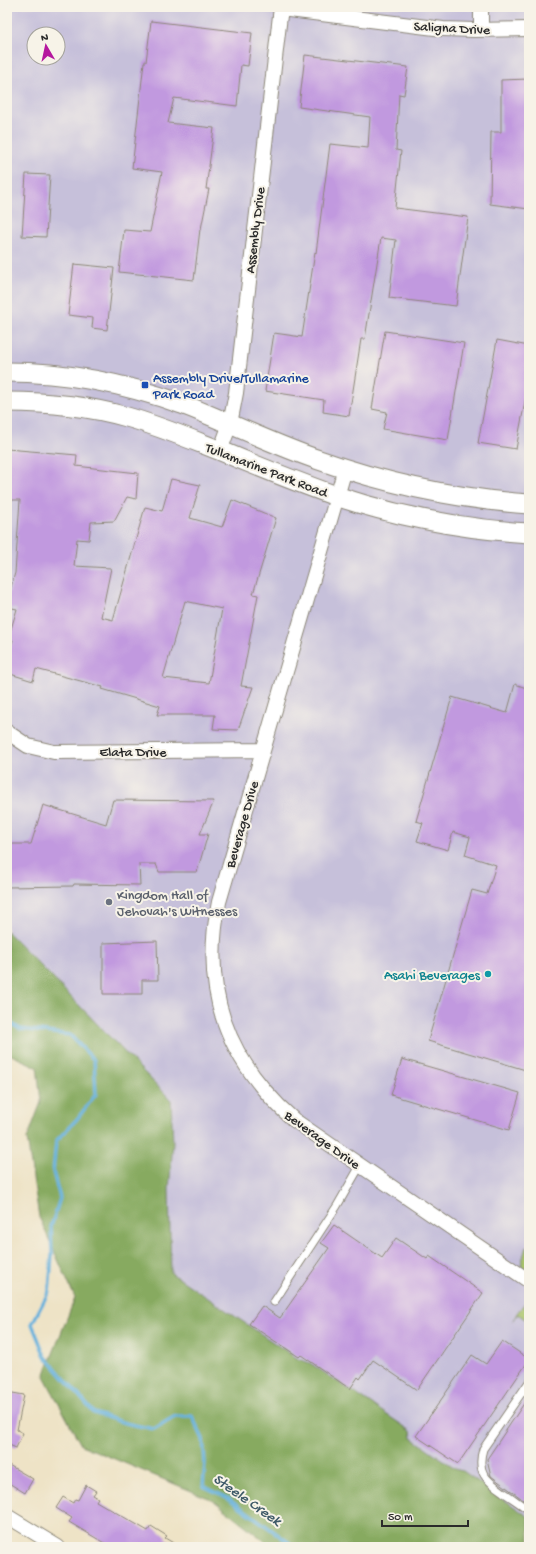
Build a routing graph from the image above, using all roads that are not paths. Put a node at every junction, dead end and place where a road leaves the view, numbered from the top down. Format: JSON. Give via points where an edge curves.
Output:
{"nodes":[{"id":1,"x":481,"y":7,"type":"edge"},
{"id":2,"x":281,"y":8,"type":"edge"},
{"id":3,"x":529,"y":29,"type":"edge"},
{"id":4,"x":481,"y":30,"type":"junction"},
{"id":5,"x":7,"y":372,"type":"edge"},
{"id":6,"x":7,"y":402,"type":"edge"},
{"id":7,"x":230,"y":424,"type":"junction"},
{"id":8,"x":220,"y":451,"type":"junction"},
{"id":9,"x":345,"y":469,"type":"junction"},
{"id":10,"x":337,"y":496,"type":"junction"},
{"id":11,"x":529,"y":504,"type":"edge"},
{"id":12,"x":529,"y":533,"type":"edge"},
{"id":13,"x":7,"y":732,"type":"edge"},
{"id":14,"x":263,"y":750,"type":"junction"},
{"id":15,"x":360,"y":1166,"type":"junction"},
{"id":16,"x":529,"y":1281,"type":"edge"},
{"id":17,"x":274,"y":1302,"type":"dead end"},
{"id":18,"x":529,"y":1382,"type":"edge"},
{"id":19,"x":529,"y":1510,"type":"edge"},
{"id":20,"x":7,"y":1516,"type":"edge"},
{"id":21,"x":58,"y":1547,"type":"edge"}],
"edges":[{"from":1,"to":4,"type":"street"},
{"from":2,"to":4,"type":"street","name":"Saligna Drive","via":[[443,29]]},
{"from":2,"to":7,"type":"street","name":"Assembly Drive","via":[[236,393]]},
{"from":3,"to":4,"type":"street","name":"Saligna Drive"},
{"from":5,"to":7,"type":"street","name":"Tullamarine Park Road","via":[[59,375],[107,383],[159,396]]},
{"from":6,"to":8,"type":"street","name":"Tullamarine Park Road","via":[[49,403],[103,411],[158,427]]},
{"from":7,"to":8,"type":"street","name":"Assembly Drive"},
{"from":7,"to":9,"type":"street","name":"Tullamarine Park Road"},
{"from":8,"to":10,"type":"street","name":"Tullamarine Park Road"},
{"from":9,"to":10,"type":"street","name":"Beverage Drive"},
{"from":9,"to":11,"type":"street","name":"Tullamarine Park Road","via":[[443,493]]},
{"from":10,"to":12,"type":"street","name":"Tullamarine Park Road","via":[[433,522]]},
{"from":10,"to":14,"type":"street","name":"Beverage Drive"},
{"from":13,"to":14,"type":"street","name":"Elata Drive","via":[[28,746],[54,752]]},
{"from":14,"to":15,"type":"street","name":"Beverage Drive","via":[[215,920],[212,959],[220,1008],[244,1065],[259,1085],[294,1120]]},
{"from":15,"to":16,"type":"street","name":"Beverage Drive"},
{"from":15,"to":17,"type":"lane"},
{"from":18,"to":19,"type":"lane","via":[[483,1449],[480,1465],[488,1481]]},
{"from":20,"to":21,"type":"street"}]}
